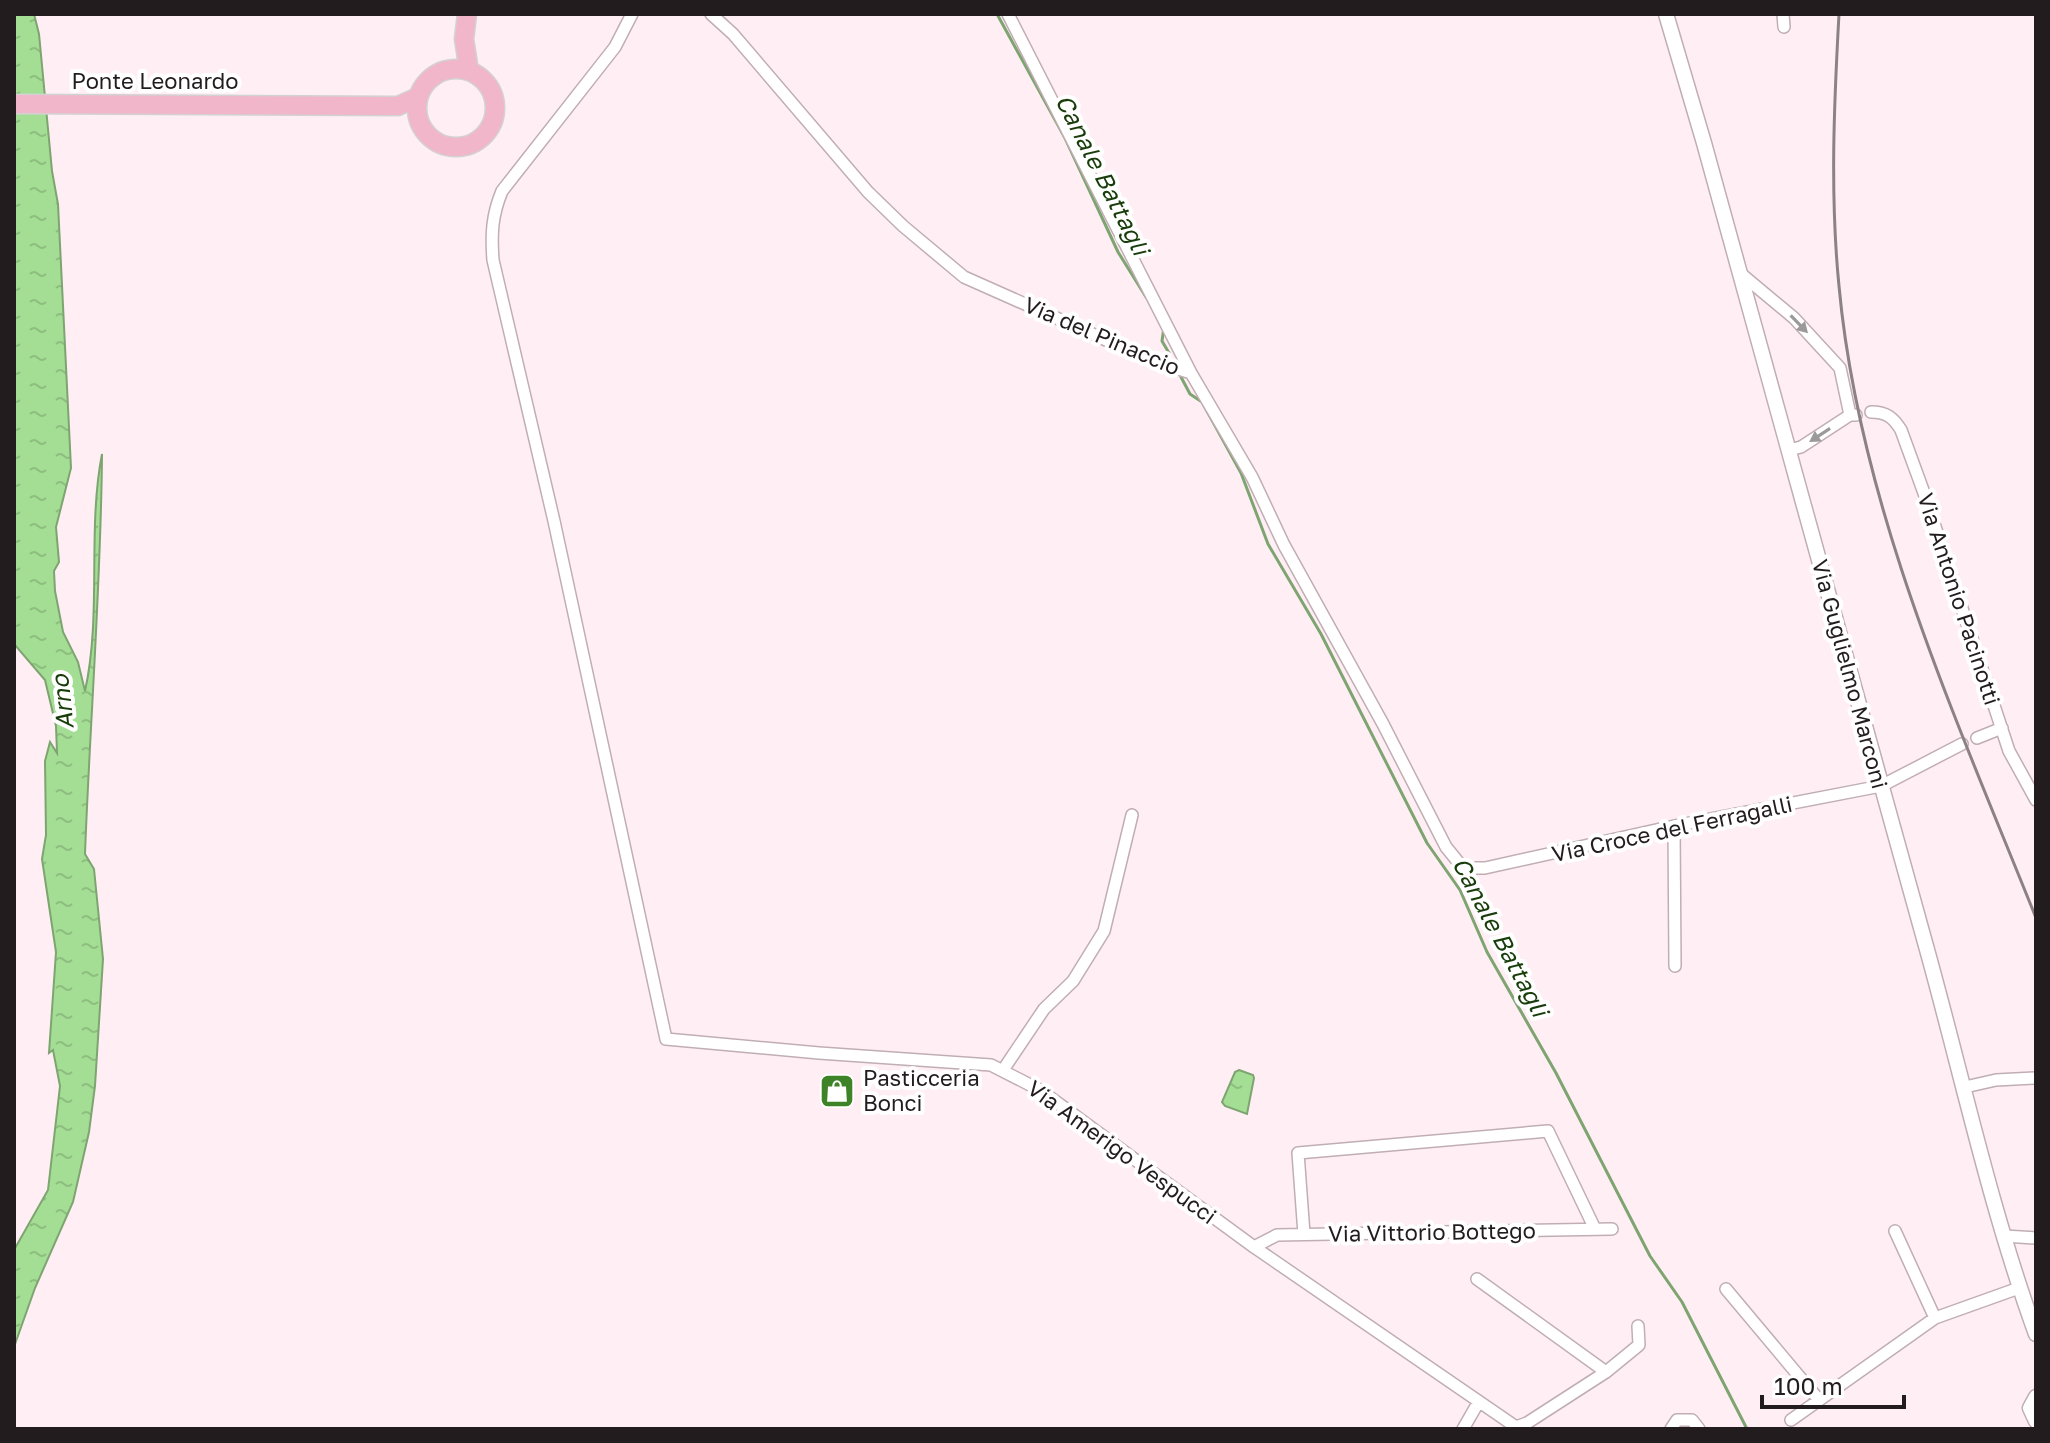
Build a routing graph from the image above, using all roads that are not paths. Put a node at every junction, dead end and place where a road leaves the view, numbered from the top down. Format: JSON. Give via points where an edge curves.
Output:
{"nodes":[{"id":1,"x":467,"y":14,"type":"edge"},
{"id":2,"x":632,"y":14,"type":"edge"},
{"id":3,"x":711,"y":14,"type":"edge"},
{"id":4,"x":1008,"y":14,"type":"edge"},
{"id":5,"x":1666,"y":14,"type":"edge"},
{"id":6,"x":1783,"y":14,"type":"edge"},
{"id":7,"x":1784,"y":27,"type":"dead end"},
{"id":8,"x":461,"y":70,"type":"junction"},
{"id":9,"x":418,"y":97,"type":"junction"},
{"id":10,"x":14,"y":104,"type":"edge"},
{"id":11,"x":398,"y":106,"type":"junction"},
{"id":12,"x":419,"y":119,"type":"junction"},
{"id":13,"x":1740,"y":273,"type":"junction"},
{"id":14,"x":1191,"y":373,"type":"junction"},
{"id":15,"x":1871,"y":412,"type":"dead end"},
{"id":16,"x":1789,"y":450,"type":"junction"},
{"id":17,"x":2002,"y":728,"type":"junction"},
{"id":18,"x":1977,"y":738,"type":"dead end"},
{"id":19,"x":1962,"y":744,"type":"dead end"},
{"id":20,"x":1881,"y":786,"type":"junction"},
{"id":21,"x":2036,"y":800,"type":"edge"},
{"id":22,"x":1132,"y":815,"type":"dead end"},
{"id":23,"x":1674,"y":826,"type":"junction"},
{"id":24,"x":1463,"y":868,"type":"joint"},
{"id":25,"x":1675,"y":966,"type":"dead end"},
{"id":26,"x":1003,"y":1070,"type":"junction"},
{"id":27,"x":2036,"y":1078,"type":"edge"},
{"id":28,"x":1965,"y":1087,"type":"junction"},
{"id":29,"x":1595,"y":1229,"type":"junction"},
{"id":30,"x":1612,"y":1229,"type":"dead end"},
{"id":31,"x":1895,"y":1231,"type":"dead end"},
{"id":32,"x":1304,"y":1234,"type":"junction"},
{"id":33,"x":2004,"y":1236,"type":"junction"},
{"id":34,"x":2036,"y":1238,"type":"edge"},
{"id":35,"x":1254,"y":1247,"type":"junction"},
{"id":36,"x":1477,"y":1279,"type":"dead end"},
{"id":37,"x":1726,"y":1289,"type":"dead end"},
{"id":38,"x":2026,"y":1292,"type":"edge"},
{"id":39,"x":1935,"y":1318,"type":"junction"},
{"id":40,"x":1638,"y":1326,"type":"dead end"},
{"id":41,"x":2036,"y":1334,"type":"edge"},
{"id":42,"x":1606,"y":1372,"type":"junction"},
{"id":43,"x":2036,"y":1397,"type":"edge"},
{"id":44,"x":1819,"y":1400,"type":"junction"},
{"id":45,"x":1478,"y":1403,"type":"junction"},
{"id":46,"x":1791,"y":1420,"type":"dead end"},
{"id":47,"x":2036,"y":1421,"type":"edge"},
{"id":48,"x":1517,"y":1428,"type":"edge"},
{"id":49,"x":1463,"y":1429,"type":"edge"},
{"id":50,"x":1671,"y":1429,"type":"edge"},
{"id":51,"x":1699,"y":1429,"type":"edge"},
{"id":52,"x":2028,"y":1429,"type":"edge"}],
"edges":[{"from":1,"to":8,"type":"main road"},
{"from":2,"to":26,"type":"street","name":"Via Amerigo Vespucci","via":[[615,47],[502,191],[491,230],[493,260],[666,1039]]},
{"from":3,"to":14,"type":"street","name":"Via del Pinaccio","via":[[868,192],[964,277]]},
{"from":4,"to":14,"type":"street"},
{"from":5,"to":13,"type":"street","name":"Via Guglielmo Marconi"},
{"from":6,"to":7,"type":"street"},
{"from":8,"to":9,"type":"main road","via":[[431,78]]},
{"from":8,"to":12,"type":"main road","via":[[481,78],[495,100],[496,113],[484,137],[459,148],[446,146],[434,141]]},
{"from":9,"to":11,"type":"main road"},
{"from":9,"to":12,"type":"main road"},
{"from":10,"to":11,"type":"main road","name":"Ponte Leonardo"},
{"from":11,"to":12,"type":"main road"},
{"from":13,"to":16,"type":"street","name":"Via Guglielmo Marconi"},
{"from":13,"to":16,"type":"street","one_way":true,"via":[[1794,318],[1840,368],[1853,415]]},
{"from":14,"to":24,"type":"street","name":"Via del Pinaccio","via":[[1252,477],[1446,847]]},
{"from":15,"to":17,"type":"street","name":"Via Antonio Pacinotti","via":[[1884,412],[1901,430]]},
{"from":16,"to":20,"type":"street","name":"Via Guglielmo Marconi"},
{"from":17,"to":18,"type":"street"},
{"from":17,"to":21,"type":"street","name":"Via Antonio Pacinotti"},
{"from":19,"to":20,"type":"street","name":"Via Croce del Ferragalli"},
{"from":20,"to":23,"type":"street","name":"Via Croce del Ferragalli"},
{"from":20,"to":28,"type":"street","name":"Via Guglielmo Marconi"},
{"from":22,"to":26,"type":"street","via":[[1104,931],[1073,981],[1044,1009]]},
{"from":23,"to":24,"type":"street","name":"Via Croce del Ferragalli","via":[[1485,868]]},
{"from":23,"to":25,"type":"street"},
{"from":26,"to":35,"type":"street","name":"Via Amerigo Vespucci","via":[[1040,1090]]},
{"from":27,"to":28,"type":"street"},
{"from":28,"to":33,"type":"street","name":"Via Guglielmo Marconi"},
{"from":29,"to":30,"type":"street","name":"Via Vittorio Bottego"},
{"from":29,"to":32,"type":"street","name":"Via Vittorio Bottego"},
{"from":29,"to":32,"type":"street","via":[[1548,1131],[1298,1153]]},
{"from":31,"to":39,"type":"street"},
{"from":32,"to":35,"type":"street","name":"Via Vittorio Bottego","via":[[1277,1235]]},
{"from":33,"to":34,"type":"street"},
{"from":33,"to":38,"type":"street","name":"Via Guglielmo Marconi"},
{"from":35,"to":45,"type":"street","name":"Via Amerigo Vespucci"},
{"from":36,"to":42,"type":"street"},
{"from":37,"to":44,"type":"street"},
{"from":38,"to":39,"type":"street"},
{"from":38,"to":41,"type":"street","name":"Via Guglielmo Marconi"},
{"from":39,"to":44,"type":"street"},
{"from":40,"to":42,"type":"street","via":[[1639,1345]]},
{"from":42,"to":48,"type":"street"},
{"from":43,"to":47,"type":"street","via":[[2030,1408]]},
{"from":44,"to":46,"type":"street"},
{"from":45,"to":48,"type":"street","name":"Via Amerigo Vespucci"},
{"from":45,"to":49,"type":"street"},
{"from":47,"to":52,"type":"street"},
{"from":50,"to":51,"type":"street","via":[[1677,1420],[1692,1420]]}]}
